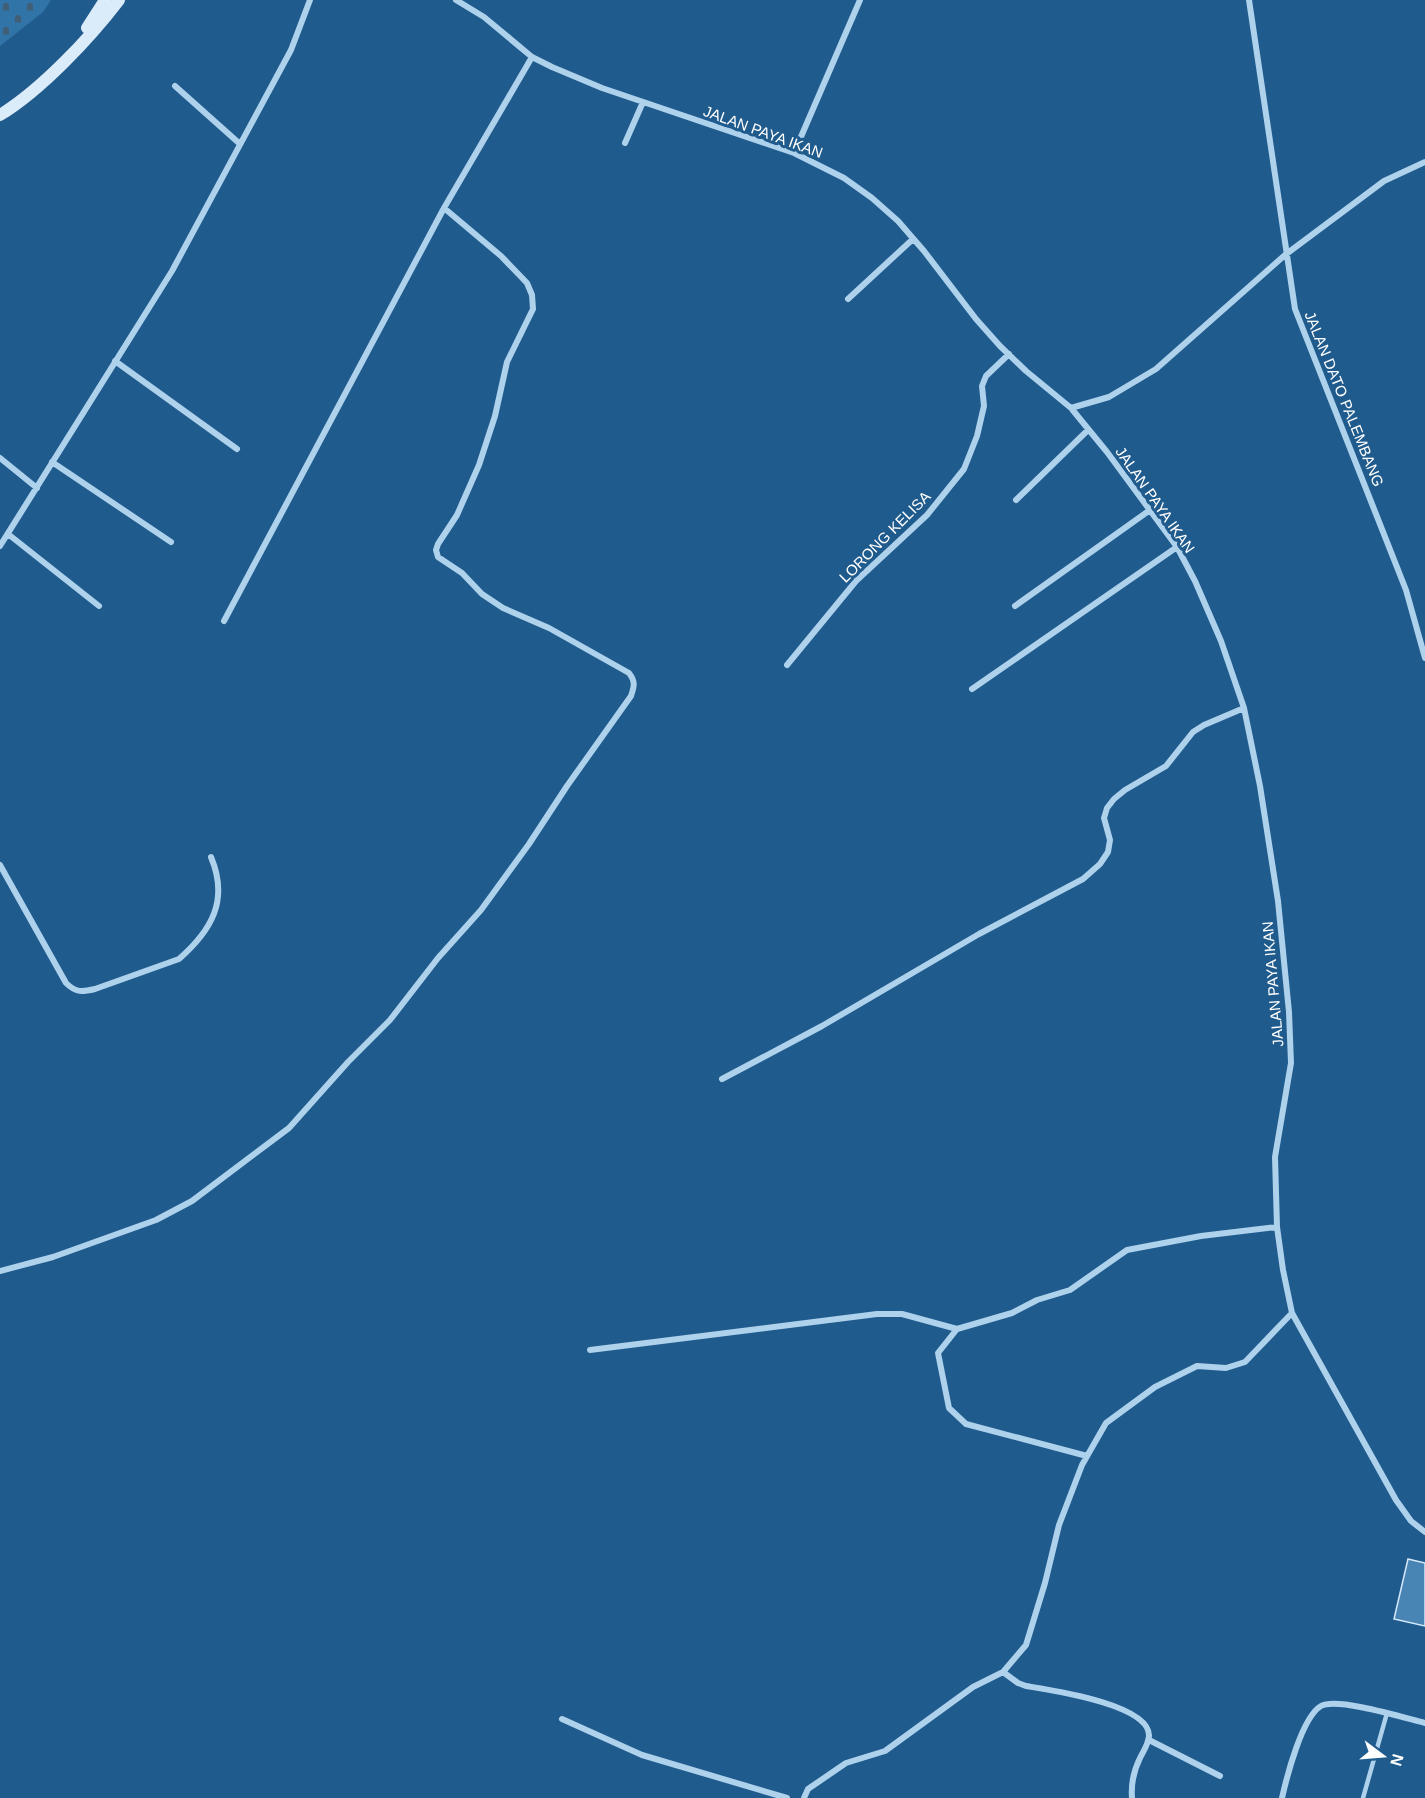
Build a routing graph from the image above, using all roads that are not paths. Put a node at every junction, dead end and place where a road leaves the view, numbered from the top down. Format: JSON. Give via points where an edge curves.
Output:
{"nodes":[{"id":1,"x":105,"y":0,"type":"edge"},
{"id":2,"x":119,"y":0,"type":"edge"},
{"id":3,"x":310,"y":0,"type":"edge"},
{"id":4,"x":456,"y":0,"type":"edge"},
{"id":5,"x":860,"y":0,"type":"edge"},
{"id":6,"x":1249,"y":0,"type":"edge"},
{"id":7,"x":532,"y":57,"type":"junction"},
{"id":8,"x":67,"y":59,"type":"junction"},
{"id":9,"x":175,"y":86,"type":"dead end"},
{"id":10,"x":643,"y":102,"type":"junction"},
{"id":11,"x":0,"y":115,"type":"edge"},
{"id":12,"x":625,"y":143,"type":"dead end"},
{"id":13,"x":240,"y":144,"type":"junction"},
{"id":14,"x":794,"y":153,"type":"junction"},
{"id":15,"x":1425,"y":162,"type":"edge"},
{"id":16,"x":444,"y":208,"type":"junction"},
{"id":17,"x":913,"y":239,"type":"junction"},
{"id":18,"x":1285,"y":255,"type":"junction"},
{"id":19,"x":848,"y":298,"type":"dead end"},
{"id":20,"x":1009,"y":354,"type":"junction"},
{"id":21,"x":115,"y":362,"type":"junction"},
{"id":22,"x":1071,"y":408,"type":"junction"},
{"id":23,"x":1088,"y":430,"type":"junction"},
{"id":24,"x":237,"y":449,"type":"dead end"},
{"id":25,"x":0,"y":458,"type":"edge"},
{"id":26,"x":52,"y":462,"type":"junction"},
{"id":27,"x":37,"y":488,"type":"junction"},
{"id":28,"x":1016,"y":500,"type":"dead end"},
{"id":29,"x":1150,"y":510,"type":"junction"},
{"id":30,"x":8,"y":534,"type":"junction"},
{"id":31,"x":171,"y":542,"type":"dead end"},
{"id":32,"x":0,"y":546,"type":"edge"},
{"id":33,"x":1177,"y":547,"type":"junction"},
{"id":34,"x":99,"y":606,"type":"dead end"},
{"id":35,"x":1015,"y":606,"type":"dead end"},
{"id":36,"x":224,"y":621,"type":"dead end"},
{"id":37,"x":1425,"y":655,"type":"edge"},
{"id":38,"x":787,"y":665,"type":"dead end"},
{"id":39,"x":972,"y":689,"type":"dead end"},
{"id":40,"x":1244,"y":708,"type":"junction"},
{"id":41,"x":211,"y":857,"type":"dead end"},
{"id":42,"x":0,"y":865,"type":"edge"},
{"id":43,"x":722,"y":1078,"type":"dead end"},
{"id":44,"x":1277,"y":1227,"type":"junction"},
{"id":45,"x":0,"y":1271,"type":"edge"},
{"id":46,"x":1292,"y":1313,"type":"junction"},
{"id":47,"x":957,"y":1329,"type":"junction"},
{"id":48,"x":590,"y":1350,"type":"dead end"},
{"id":49,"x":1087,"y":1456,"type":"junction"},
{"id":50,"x":1425,"y":1532,"type":"edge"},
{"id":51,"x":1003,"y":1672,"type":"junction"},
{"id":52,"x":1387,"y":1713,"type":"junction"},
{"id":53,"x":562,"y":1719,"type":"dead end"},
{"id":54,"x":1425,"y":1723,"type":"edge"},
{"id":55,"x":1149,"y":1740,"type":"junction"},
{"id":56,"x":1220,"y":1776,"type":"dead end"},
{"id":57,"x":787,"y":1798,"type":"edge"},
{"id":58,"x":804,"y":1798,"type":"edge"},
{"id":59,"x":1132,"y":1798,"type":"edge"},
{"id":60,"x":1282,"y":1798,"type":"edge"},
{"id":61,"x":1363,"y":1798,"type":"edge"}],
"edges":[{"from":1,"to":8,"type":"main road"},
{"from":2,"to":8,"type":"main road"},
{"from":3,"to":13,"type":"street","via":[[291,50]]},
{"from":4,"to":7,"type":"street","name":"JALAN PAYA IKAN","via":[[484,17]]},
{"from":5,"to":14,"type":"street"},
{"from":6,"to":18,"type":"street","name":"JALAN DATO PALEMBANG"},
{"from":7,"to":10,"type":"street","name":"JALAN PAYA IKAN"},
{"from":7,"to":16,"type":"street"},
{"from":8,"to":11,"type":"main road"},
{"from":9,"to":13,"type":"street"},
{"from":10,"to":12,"type":"street"},
{"from":10,"to":14,"type":"street","name":"JALAN PAYA IKAN"},
{"from":13,"to":21,"type":"street","via":[[172,271]]},
{"from":14,"to":17,"type":"street","name":"JALAN PAYA IKAN","via":[[844,178],[872,198]]},
{"from":15,"to":18,"type":"street","via":[[1384,181]]},
{"from":16,"to":36,"type":"street"},
{"from":16,"to":45,"type":"street","via":[[501,256],[526,283],[533,309],[507,362],[480,465],[457,515],[441,537],[436,550],[438,557],[503,608],[549,627],[629,673],[634,679],[631,696],[481,910],[390,1020],[289,1128],[192,1201],[156,1220],[53,1257]]},
{"from":17,"to":19,"type":"street"},
{"from":17,"to":20,"type":"street","name":"JALAN PAYA IKAN"},
{"from":18,"to":22,"type":"street","via":[[1156,369],[1109,397]]},
{"from":18,"to":37,"type":"street","name":"JALAN DATO PALEMBANG","via":[[1294,309],[1406,590]]},
{"from":20,"to":22,"type":"street","name":"JALAN PAYA IKAN"},
{"from":20,"to":38,"type":"street","name":"LORONG KELISA","via":[[986,376],[982,416],[963,469],[927,515],[856,581]]},
{"from":21,"to":24,"type":"street"},
{"from":21,"to":26,"type":"street"},
{"from":22,"to":23,"type":"street","name":"JALAN PAYA IKAN"},
{"from":23,"to":28,"type":"street"},
{"from":23,"to":29,"type":"street","name":"JALAN PAYA IKAN"},
{"from":25,"to":27,"type":"street"},
{"from":26,"to":27,"type":"street"},
{"from":26,"to":31,"type":"street"},
{"from":27,"to":30,"type":"street"},
{"from":29,"to":33,"type":"street","name":"JALAN PAYA IKAN"},
{"from":29,"to":35,"type":"street"},
{"from":30,"to":32,"type":"street"},
{"from":30,"to":34,"type":"street"},
{"from":33,"to":39,"type":"street"},
{"from":33,"to":40,"type":"street","name":"JALAN PAYA IKAN","via":[[1221,641]]},
{"from":40,"to":43,"type":"street","via":[[1193,732],[1166,766],[1114,799],[1104,818],[1110,840],[1108,852],[1083,879]]},
{"from":40,"to":44,"type":"street","name":"JALAN PAYA IKAN","via":[[1275,878],[1289,1012],[1291,1063],[1275,1157]]},
{"from":41,"to":42,"type":"street","via":[[218,873],[217,906],[189,950],[178,959],[82,992],[66,983]]},
{"from":44,"to":46,"type":"street","name":"JALAN PAYA IKAN"},
{"from":44,"to":47,"type":"street","via":[[1127,1250],[1070,1290]]},
{"from":46,"to":49,"type":"street","via":[[1245,1362],[1226,1368],[1197,1366],[1155,1388],[1106,1422]]},
{"from":46,"to":50,"type":"street","name":"JALAN PAYA IKAN","via":[[1396,1500]]},
{"from":47,"to":48,"type":"street","via":[[902,1314],[877,1314]]},
{"from":47,"to":49,"type":"street","via":[[939,1353],[948,1408],[966,1424]]},
{"from":49,"to":51,"type":"street","via":[[1059,1525],[1026,1645]]},
{"from":51,"to":55,"type":"street","via":[[1026,1686],[1118,1707],[1142,1724],[1149,1732]]},
{"from":51,"to":58,"type":"street","via":[[973,1687],[885,1751],[846,1763],[808,1789]]},
{"from":52,"to":54,"type":"street"},
{"from":52,"to":60,"type":"street","via":[[1339,1703],[1323,1705],[1313,1712]]},
{"from":52,"to":61,"type":"lane"},
{"from":53,"to":57,"type":"street","via":[[642,1755]]},
{"from":55,"to":56,"type":"street"},
{"from":55,"to":59,"type":"street","via":[[1135,1772]]}]}
